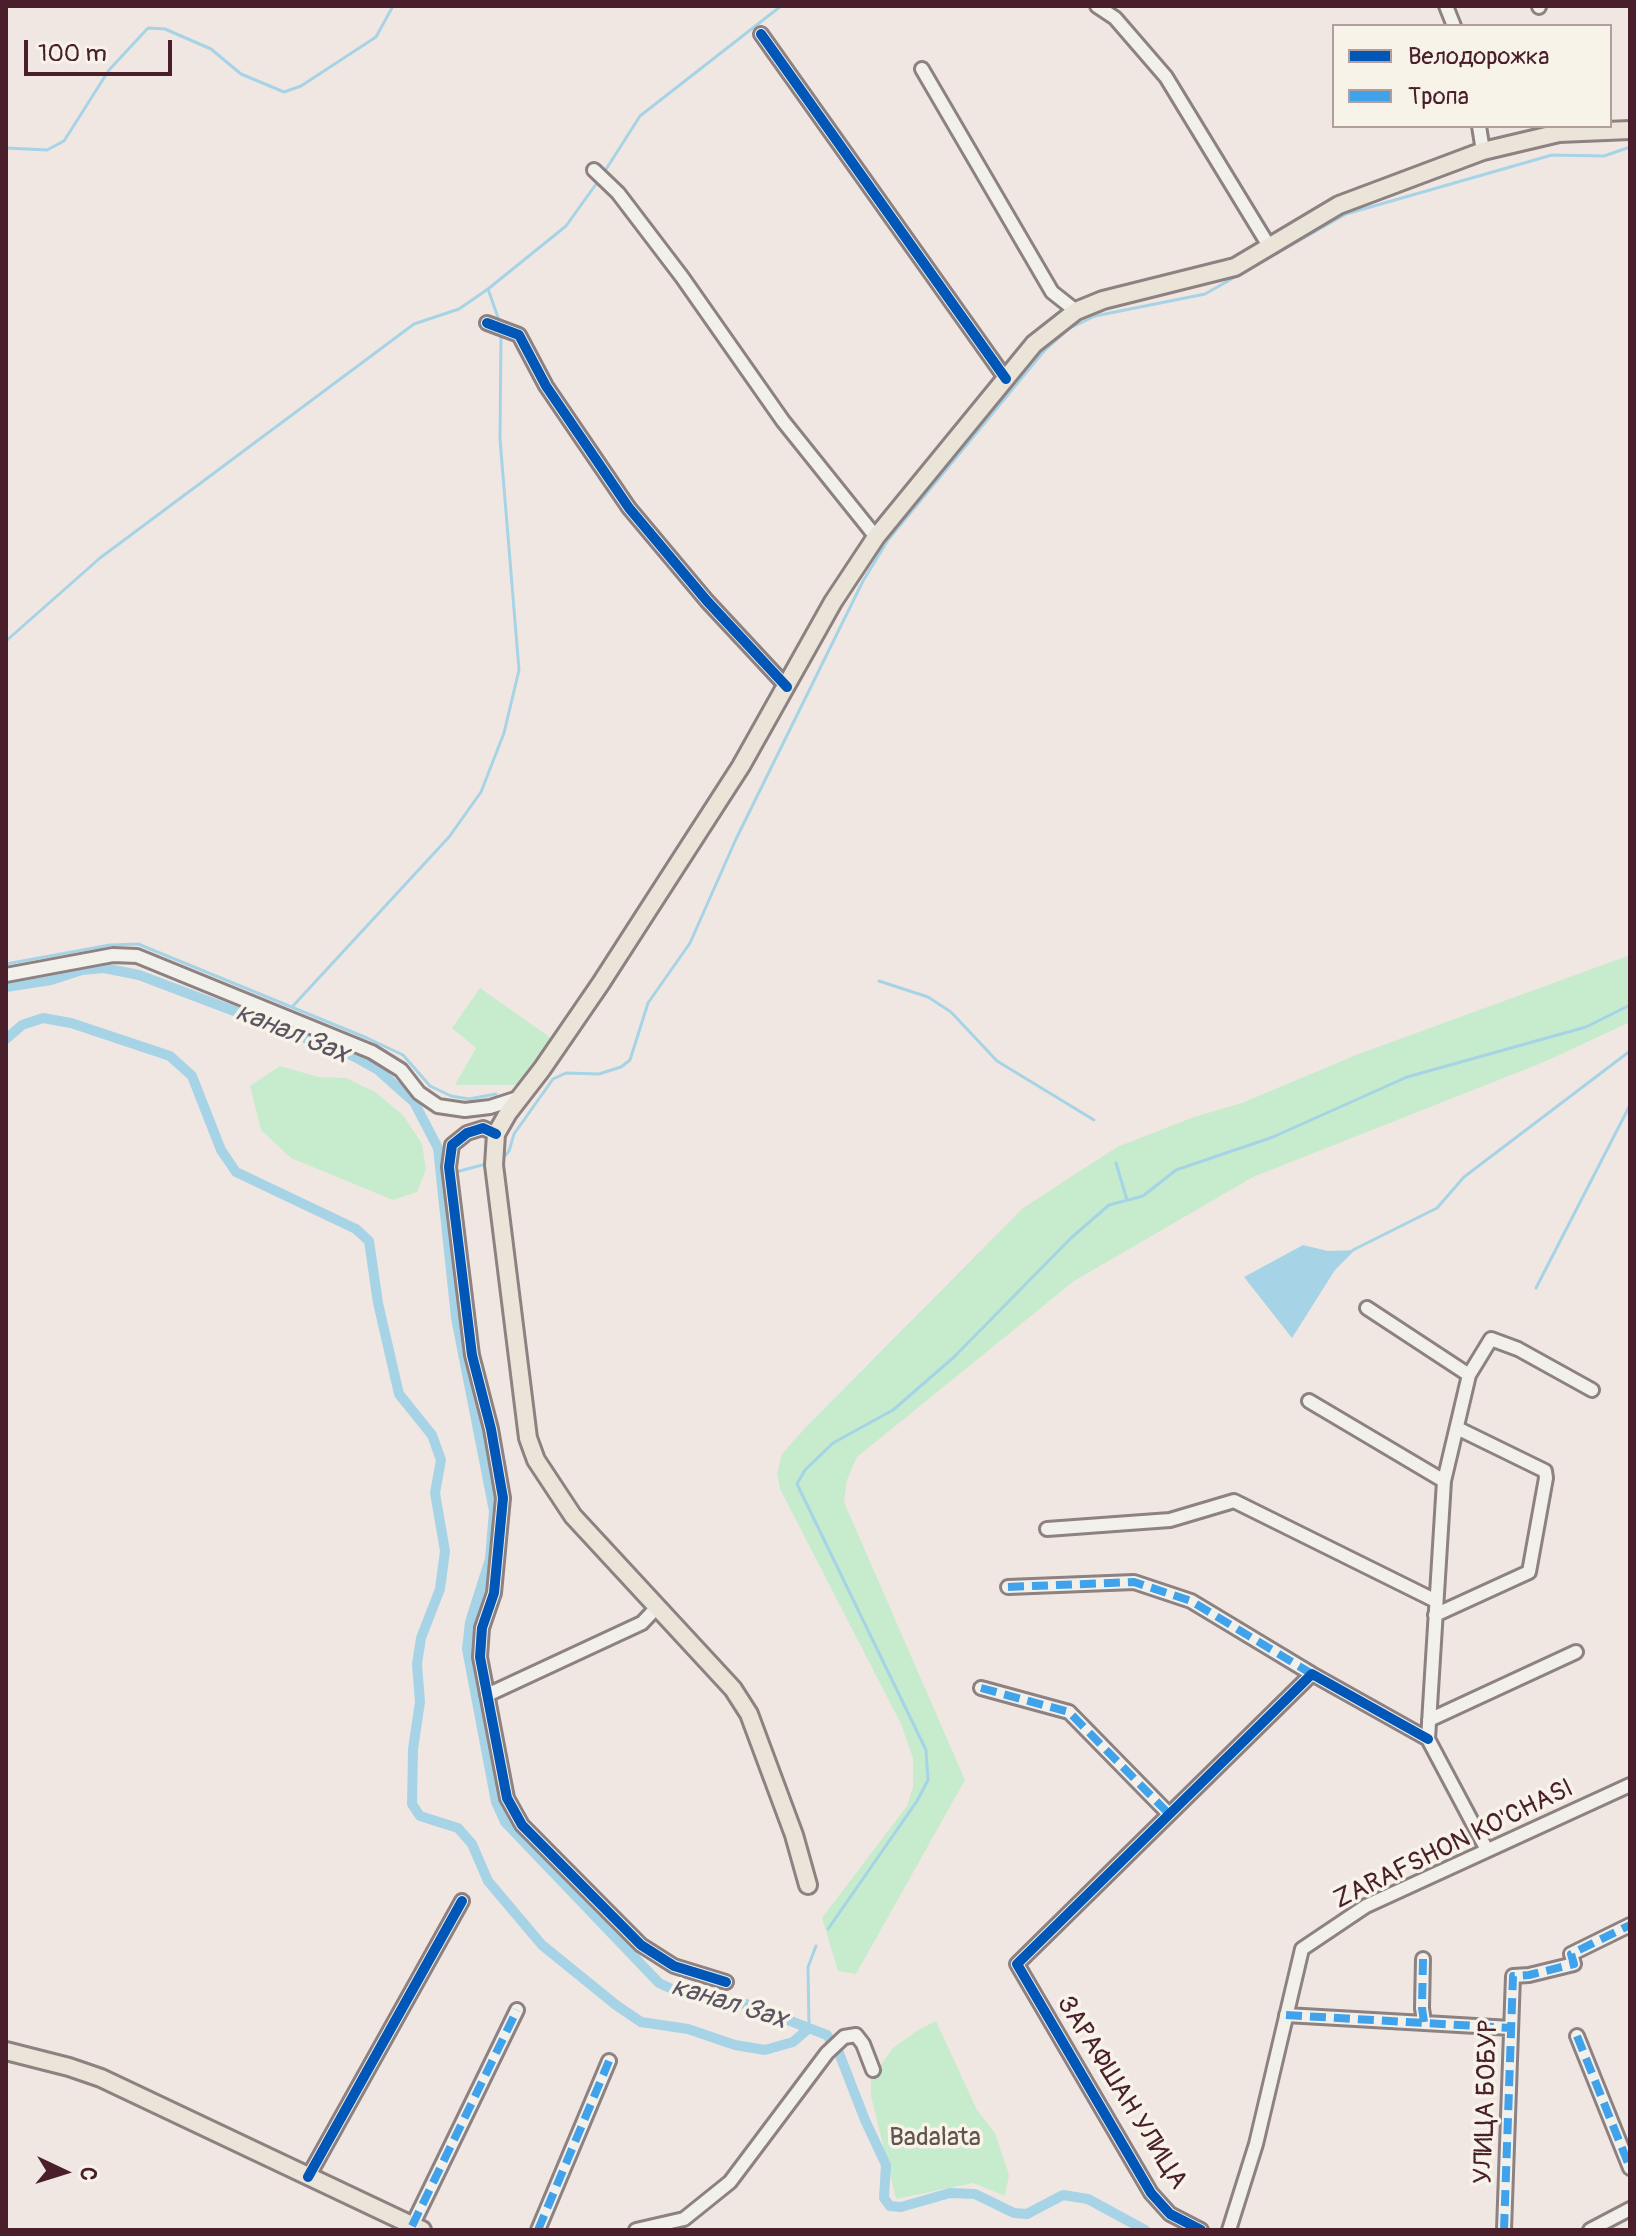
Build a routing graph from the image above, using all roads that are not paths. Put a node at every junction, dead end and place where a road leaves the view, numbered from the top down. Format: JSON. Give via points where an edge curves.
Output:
{"nodes":[{"id":1,"x":1097,"y":6,"type":"edge"},
{"id":2,"x":761,"y":34,"type":"dead end"},
{"id":3,"x":922,"y":69,"type":"dead end"},
{"id":4,"x":1479,"y":128,"type":"edge"},
{"id":5,"x":1630,"y":130,"type":"edge"},
{"id":6,"x":1483,"y":151,"type":"junction"},
{"id":7,"x":594,"y":170,"type":"dead end"},
{"id":8,"x":1269,"y":246,"type":"junction"},
{"id":9,"x":1076,"y":311,"type":"junction"},
{"id":10,"x":487,"y":323,"type":"dead end"},
{"id":11,"x":1006,"y":379,"type":"junction"},
{"id":12,"x":876,"y":537,"type":"junction"},
{"id":13,"x":787,"y":687,"type":"junction"},
{"id":14,"x":6,"y":975,"type":"edge"},
{"id":15,"x":521,"y":1097,"type":"junction"},
{"id":16,"x":490,"y":1107,"type":"junction"},
{"id":17,"x":490,"y":1131,"type":"junction"},
{"id":18,"x":1367,"y":1308,"type":"dead end"},
{"id":19,"x":1469,"y":1375,"type":"junction"},
{"id":20,"x":1592,"y":1390,"type":"dead end"},
{"id":21,"x":1309,"y":1401,"type":"dead end"},
{"id":22,"x":1457,"y":1428,"type":"junction"},
{"id":23,"x":1444,"y":1481,"type":"junction"},
{"id":24,"x":1047,"y":1529,"type":"dead end"},
{"id":25,"x":1008,"y":1587,"type":"dead end"},
{"id":26,"x":1436,"y":1601,"type":"junction"},
{"id":27,"x":658,"y":1606,"type":"junction"},
{"id":28,"x":1435,"y":1615,"type":"junction"},
{"id":29,"x":1576,"y":1652,"type":"dead end"},
{"id":30,"x":1312,"y":1674,"type":"junction"},
{"id":31,"x":981,"y":1688,"type":"dead end"},
{"id":32,"x":487,"y":1695,"type":"junction"},
{"id":33,"x":1429,"y":1720,"type":"junction"},
{"id":34,"x":1428,"y":1739,"type":"junction"},
{"id":35,"x":1630,"y":1785,"type":"edge"},
{"id":36,"x":1168,"y":1813,"type":"junction"},
{"id":37,"x":1487,"y":1850,"type":"junction"},
{"id":38,"x":808,"y":1885,"type":"dead end"},
{"id":39,"x":462,"y":1901,"type":"dead end"},
{"id":40,"x":1630,"y":1925,"type":"edge"},
{"id":41,"x":1423,"y":1959,"type":"dead end"},
{"id":42,"x":726,"y":1982,"type":"dead end"},
{"id":43,"x":517,"y":2010,"type":"dead end"},
{"id":44,"x":1286,"y":2015,"type":"junction"},
{"id":45,"x":1424,"y":2022,"type":"junction"},
{"id":46,"x":1511,"y":2028,"type":"junction"},
{"id":47,"x":1577,"y":2036,"type":"dead end"},
{"id":48,"x":6,"y":2051,"type":"edge"},
{"id":49,"x":609,"y":2061,"type":"dead end"},
{"id":50,"x":873,"y":2070,"type":"dead end"},
{"id":51,"x":1630,"y":2168,"type":"edge"},
{"id":52,"x":308,"y":2177,"type":"junction"},
{"id":53,"x":1630,"y":2209,"type":"edge"},
{"id":54,"x":417,"y":2228,"type":"edge"},
{"id":55,"x":538,"y":2230,"type":"edge"},
{"id":56,"x":636,"y":2230,"type":"edge"},
{"id":57,"x":1201,"y":2230,"type":"edge"},
{"id":58,"x":1229,"y":2230,"type":"edge"},
{"id":59,"x":1504,"y":2230,"type":"edge"},
{"id":60,"x":1590,"y":2230,"type":"edge"}],
"edges":[{"from":1,"to":8,"type":"street","via":[[1126,29],[1166,77]]},
{"from":2,"to":11,"type":"street"},
{"from":3,"to":9,"type":"street","via":[[1052,292]]},
{"from":4,"to":6,"type":"street"},
{"from":5,"to":6,"type":"main road","via":[[1559,133]]},
{"from":6,"to":8,"type":"main road","via":[[1339,205]]},
{"from":7,"to":12,"type":"street","via":[[618,193],[783,421]]},
{"from":8,"to":9,"type":"main road","via":[[1235,267]]},
{"from":9,"to":11,"type":"main road","via":[[1034,344]]},
{"from":10,"to":13,"type":"street","via":[[519,335],[546,386],[629,508]]},
{"from":11,"to":12,"type":"main road"},
{"from":12,"to":13,"type":"main road"},
{"from":13,"to":15,"type":"main road","via":[[634,932]]},
{"from":14,"to":16,"type":"street","via":[[113,955],[137,956],[372,1052],[401,1070],[438,1106]]},
{"from":15,"to":16,"type":"street"},
{"from":15,"to":17,"type":"main road"},
{"from":16,"to":17,"type":"street"},
{"from":17,"to":27,"type":"main road","via":[[528,1438],[536,1460],[573,1516]]},
{"from":17,"to":32,"type":"street","via":[[467,1133],[452,1145],[449,1167],[472,1355],[503,1498],[494,1593],[482,1628],[480,1657]]},
{"from":18,"to":19,"type":"street"},
{"from":19,"to":20,"type":"street","via":[[1491,1339]]},
{"from":19,"to":22,"type":"street"},
{"from":21,"to":23,"type":"street"},
{"from":22,"to":23,"type":"street"},
{"from":22,"to":28,"type":"street","via":[[1545,1471],[1546,1478],[1529,1572]]},
{"from":23,"to":26,"type":"street"},
{"from":24,"to":26,"type":"street","via":[[1170,1520],[1234,1501]]},
{"from":25,"to":30,"type":"street","via":[[1134,1582],[1191,1601]]},
{"from":26,"to":28,"type":"street"},
{"from":27,"to":32,"type":"street","via":[[642,1623]]},
{"from":27,"to":38,"type":"main road","via":[[713,1664],[749,1714]]},
{"from":28,"to":33,"type":"street"},
{"from":29,"to":33,"type":"street"},
{"from":30,"to":34,"type":"street"},
{"from":30,"to":36,"type":"street"},
{"from":31,"to":36,"type":"street","via":[[1069,1712]]},
{"from":32,"to":42,"type":"street","via":[[507,1798],[522,1825],[641,1945],[674,1966]]},
{"from":33,"to":34,"type":"street"},
{"from":34,"to":37,"type":"street"},
{"from":35,"to":37,"type":"street","name":"ZARAFSHON KO'CHASI"},
{"from":36,"to":57,"type":"street","name":"ЗАРАФШАН УЛИЦА","via":[[1017,1964],[1151,2193],[1170,2214]]},
{"from":37,"to":44,"type":"street","name":"ZARAFSHON KO'CHASI","via":[[1366,1906],[1302,1949]]},
{"from":39,"to":52,"type":"street"},
{"from":40,"to":46,"type":"street","name":"УЛИЦА БОБУР","via":[[1571,1954],[1574,1964],[1513,1976]]},
{"from":41,"to":45,"type":"street"},
{"from":43,"to":54,"type":"street"},
{"from":44,"to":45,"type":"street"},
{"from":44,"to":58,"type":"street","name":"ZARAFSHON KO'CHASI","via":[[1256,2144]]},
{"from":45,"to":46,"type":"street"},
{"from":46,"to":59,"type":"street","name":"УЛИЦА БОБУР"},
{"from":47,"to":51,"type":"street"},
{"from":48,"to":52,"type":"main road","via":[[101,2078]]},
{"from":49,"to":55,"type":"street"},
{"from":50,"to":56,"type":"street","via":[[856,2035],[844,2037],[730,2182],[684,2219]]},
{"from":52,"to":54,"type":"main road"},
{"from":53,"to":60,"type":"street"}]}
